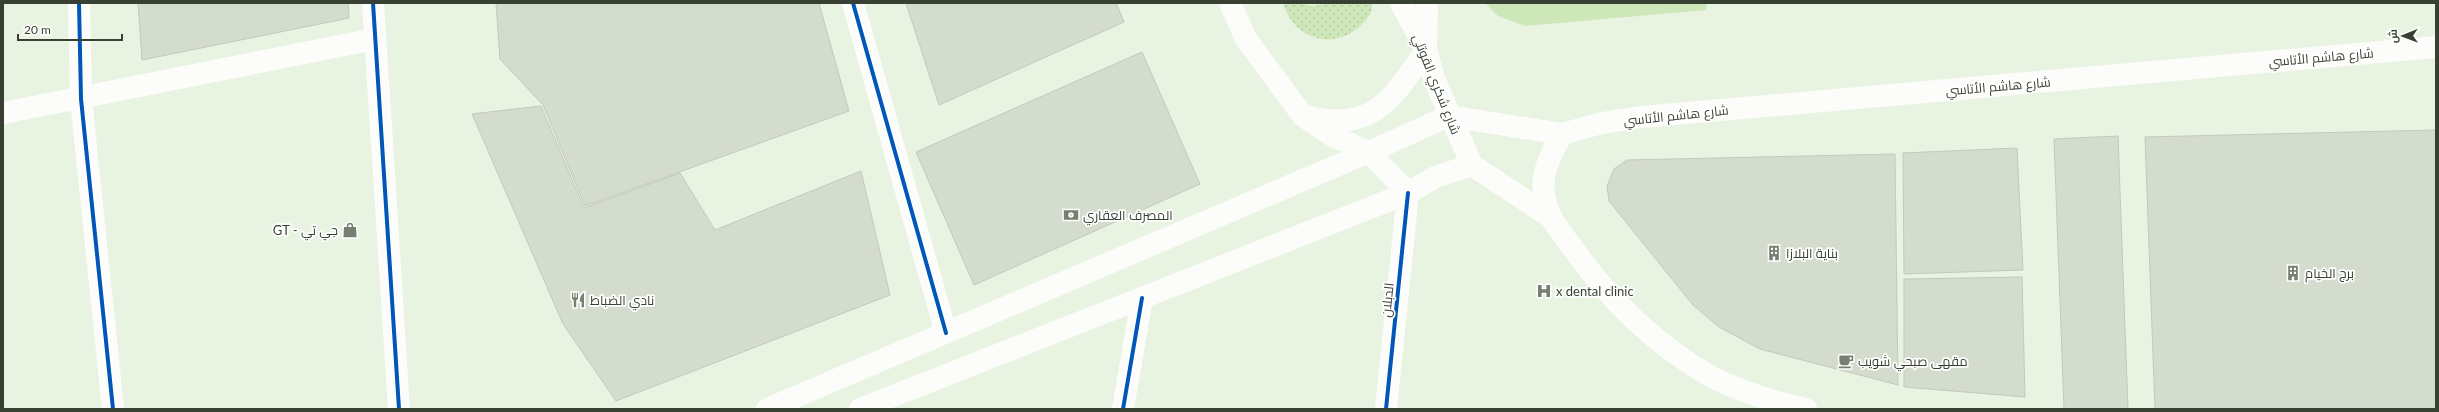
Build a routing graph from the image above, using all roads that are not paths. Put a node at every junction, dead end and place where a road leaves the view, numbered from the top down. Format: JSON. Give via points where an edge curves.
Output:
{"nodes":[{"id":1,"x":79,"y":3,"type":"edge"},
{"id":2,"x":372,"y":3,"type":"edge"},
{"id":3,"x":853,"y":3,"type":"edge"},
{"id":4,"x":1230,"y":3,"type":"edge"},
{"id":5,"x":1401,"y":3,"type":"edge"},
{"id":6,"x":1427,"y":3,"type":"edge"},
{"id":7,"x":375,"y":39,"type":"junction"},
{"id":8,"x":2436,"y":47,"type":"edge"},
{"id":9,"x":1426,"y":50,"type":"junction"},
{"id":10,"x":81,"y":99,"type":"junction"},
{"id":11,"x":3,"y":113,"type":"edge"},
{"id":12,"x":1303,"y":116,"type":"junction"},
{"id":13,"x":1449,"y":116,"type":"junction"},
{"id":14,"x":1562,"y":134,"type":"junction"},
{"id":15,"x":1369,"y":152,"type":"junction"},
{"id":16,"x":1472,"y":165,"type":"junction"},
{"id":17,"x":1408,"y":193,"type":"junction"},
{"id":18,"x":1552,"y":218,"type":"junction"},
{"id":19,"x":1142,"y":298,"type":"junction"},
{"id":20,"x":946,"y":333,"type":"junction"},
{"id":21,"x":113,"y":409,"type":"edge"},
{"id":22,"x":399,"y":409,"type":"edge"},
{"id":23,"x":767,"y":409,"type":"edge"},
{"id":24,"x":861,"y":409,"type":"edge"},
{"id":25,"x":1123,"y":409,"type":"edge"},
{"id":26,"x":1386,"y":409,"type":"edge"},
{"id":27,"x":1806,"y":409,"type":"edge"}],
"edges":[{"from":1,"to":10,"type":"main road"},
{"from":2,"to":7,"type":"main road"},
{"from":3,"to":20,"type":"main road"},
{"from":4,"to":12,"type":"main road","via":[[1246,39]]},
{"from":5,"to":9,"type":"main road","name":"شارع شكري القوتلي"},
{"from":6,"to":9,"type":"main road"},
{"from":7,"to":10,"type":"main road"},
{"from":7,"to":22,"type":"main road"},
{"from":8,"to":14,"type":"main road","name":"شارع هاشم الأتاسي","via":[[1641,117],[1602,123]]},
{"from":9,"to":12,"type":"main road","via":[[1384,106],[1358,119],[1331,122]]},
{"from":9,"to":13,"type":"main road","name":"شارع شكري القوتلي"},
{"from":10,"to":11,"type":"main road"},
{"from":10,"to":21,"type":"main road"},
{"from":12,"to":15,"type":"main road","via":[[1333,136]]},
{"from":13,"to":14,"type":"main road"},
{"from":13,"to":15,"type":"main road"},
{"from":13,"to":16,"type":"main road","name":"شارع شكري القوتلي"},
{"from":14,"to":18,"type":"main road","via":[[1550,154],[1544,175],[1544,198]]},
{"from":15,"to":17,"type":"main road"},
{"from":15,"to":20,"type":"main road"},
{"from":16,"to":17,"type":"main road","via":[[1435,178]]},
{"from":16,"to":18,"type":"main road"},
{"from":17,"to":19,"type":"main road"},
{"from":17,"to":26,"type":"main road","name":"الدبلان"},
{"from":18,"to":27,"type":"main road","via":[[1586,267],[1622,308],[1667,347],[1712,377],[1770,400]]},
{"from":19,"to":24,"type":"main road"},
{"from":19,"to":25,"type":"main road"},
{"from":20,"to":23,"type":"main road"}]}
